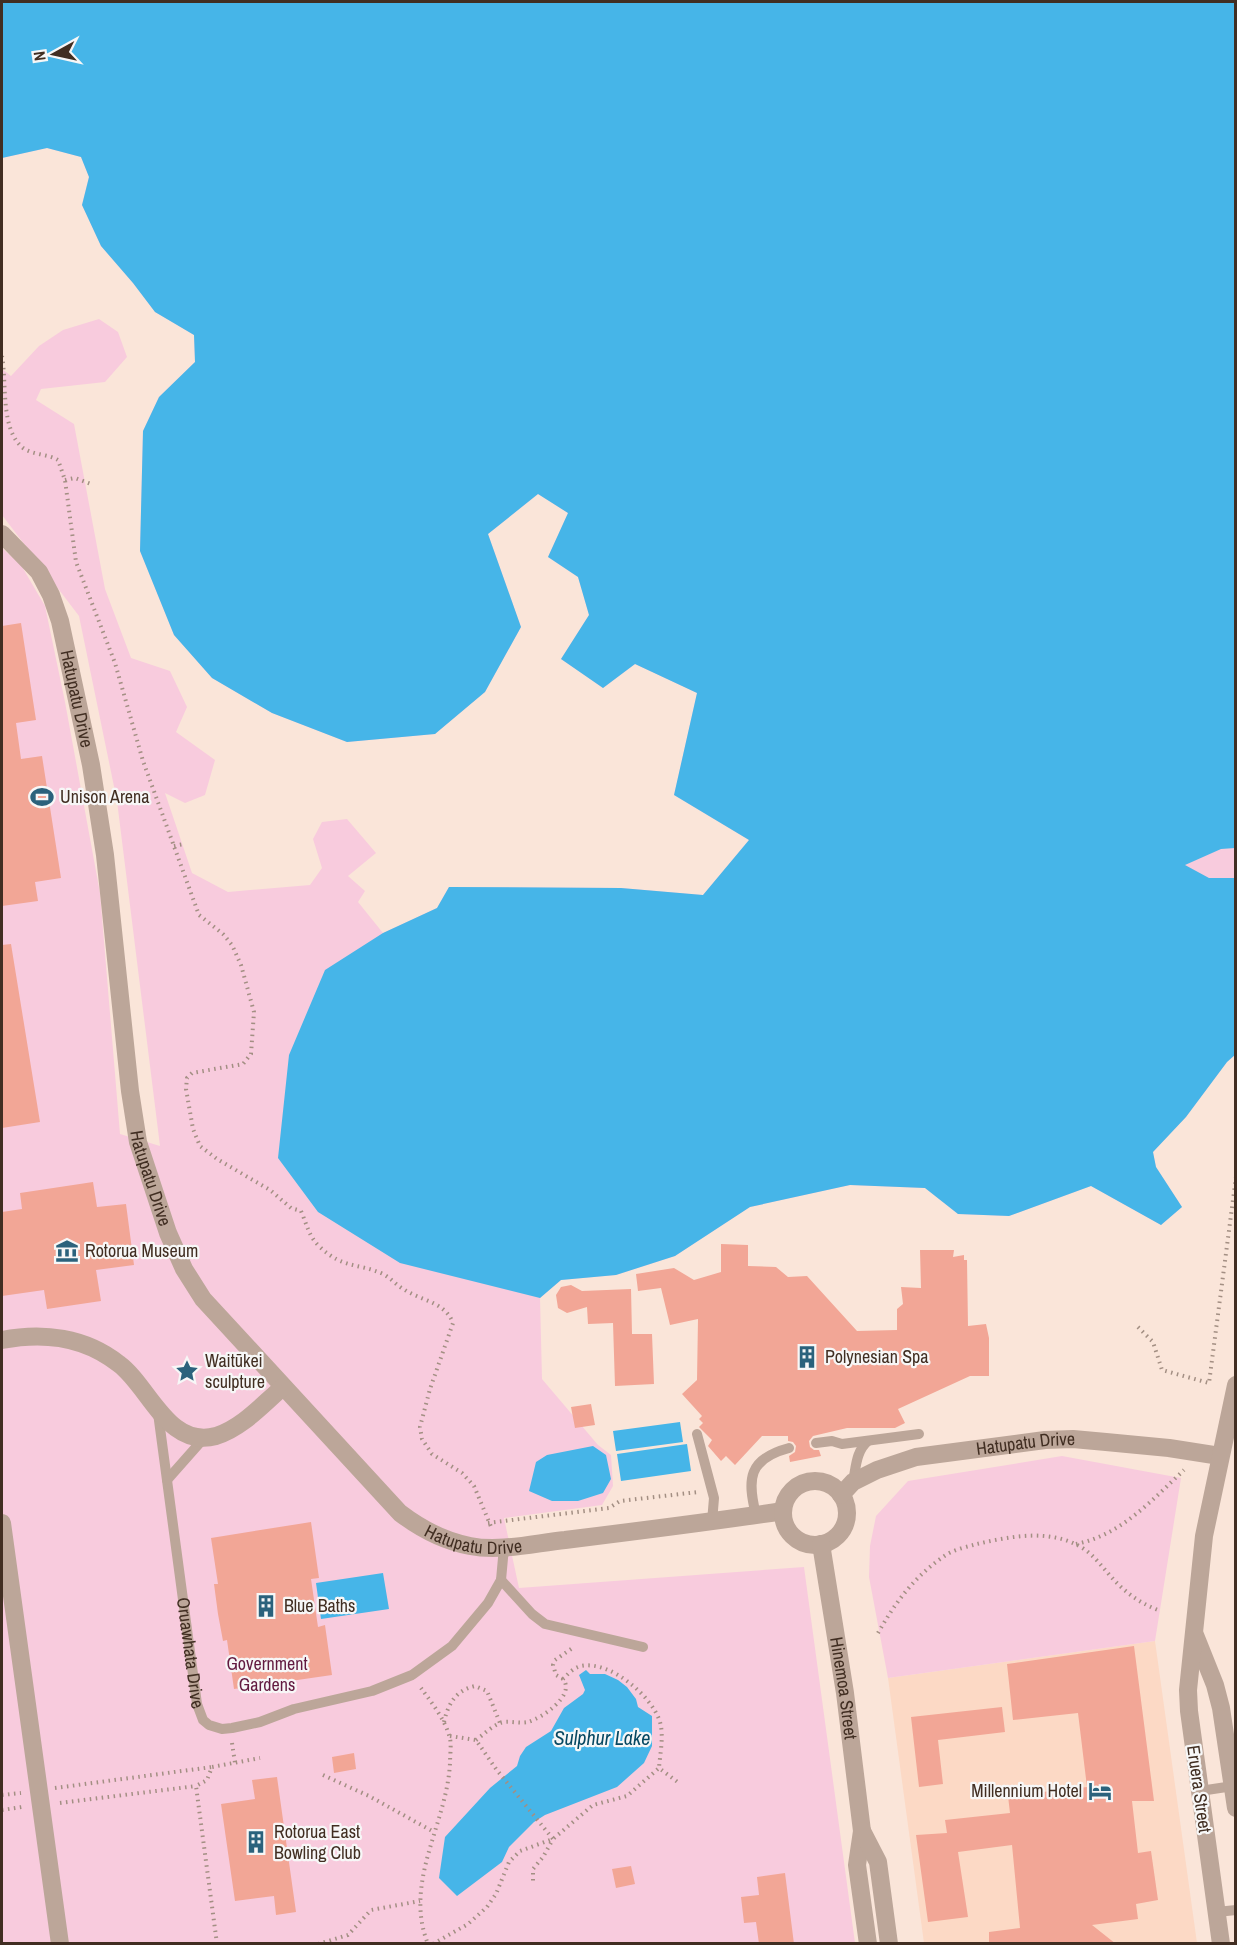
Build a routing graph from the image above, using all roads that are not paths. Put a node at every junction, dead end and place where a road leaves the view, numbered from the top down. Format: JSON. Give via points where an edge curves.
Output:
{"nodes":[{"id":1,"x":2,"y":534,"type":"edge"},
{"id":2,"x":2,"y":1340,"type":"edge"},
{"id":3,"x":1236,"y":1385,"type":"edge"},
{"id":4,"x":283,"y":1387,"type":"junction"},
{"id":5,"x":158,"y":1413,"type":"junction"},
{"id":6,"x":697,"y":1434,"type":"dead end"},
{"id":7,"x":919,"y":1434,"type":"dead end"},
{"id":8,"x":205,"y":1437,"type":"junction"},
{"id":9,"x":867,"y":1441,"type":"junction"},
{"id":10,"x":816,"y":1443,"type":"dead end"},
{"id":11,"x":842,"y":1444,"type":"junction"},
{"id":12,"x":789,"y":1448,"type":"dead end"},
{"id":13,"x":1220,"y":1456,"type":"junction"},
{"id":14,"x":167,"y":1480,"type":"junction"},
{"id":15,"x":847,"y":1488,"type":"junction"},
{"id":16,"x":783,"y":1511,"type":"junction"},
{"id":17,"x":756,"y":1515,"type":"junction"},
{"id":18,"x":712,"y":1522,"type":"junction"},
{"id":19,"x":2,"y":1524,"type":"edge"},
{"id":20,"x":821,"y":1544,"type":"junction"},
{"id":21,"x":504,"y":1547,"type":"junction"},
{"id":22,"x":501,"y":1580,"type":"junction"},
{"id":23,"x":1194,"y":1634,"type":"junction"},
{"id":24,"x":643,"y":1647,"type":"dead end"},
{"id":25,"x":1233,"y":1786,"type":"junction"},
{"id":26,"x":1200,"y":1791,"type":"junction"},
{"id":27,"x":1236,"y":1808,"type":"edge"},
{"id":28,"x":862,"y":1831,"type":"junction"},
{"id":29,"x":1236,"y":1910,"type":"edge"},
{"id":30,"x":1217,"y":1912,"type":"junction"},
{"id":31,"x":60,"y":1944,"type":"edge"},
{"id":32,"x":868,"y":1944,"type":"edge"},
{"id":33,"x":889,"y":1944,"type":"edge"},
{"id":34,"x":1221,"y":1944,"type":"edge"}],
"edges":[{"from":1,"to":4,"type":"street","name":"Hatupatu Drive","via":[[39,572],[60,621],[98,810],[138,1142],[159,1207],[184,1269],[202,1299]]},
{"from":2,"to":5,"type":"street","name":"Oruawhata Drive","via":[[54,1337],[87,1345],[132,1374]]},
{"from":3,"to":13,"type":"street","name":"Eruera Street"},
{"from":4,"to":8,"type":"street","via":[[234,1427]]},
{"from":4,"to":21,"type":"street","name":"Hatupatu Drive","via":[[412,1522],[459,1544]]},
{"from":5,"to":8,"type":"street","name":"Oruawhata Drive","via":[[176,1427]]},
{"from":5,"to":14,"type":"lane","name":"Oruawhata Drive"},
{"from":6,"to":18,"type":"lane","via":[[714,1498]]},
{"from":7,"to":9,"type":"lane"},
{"from":8,"to":14,"type":"lane"},
{"from":9,"to":11,"type":"lane"},
{"from":9,"to":15,"type":"lane","via":[[861,1446]]},
{"from":10,"to":11,"type":"lane"},
{"from":11,"to":15,"type":"lane","via":[[852,1458]]},
{"from":12,"to":17,"type":"lane","via":[[769,1455],[754,1472],[750,1486]]},
{"from":13,"to":15,"type":"street","name":"Hatupatu Drive","via":[[1117,1443],[1046,1440],[931,1454],[898,1463]]},
{"from":13,"to":23,"type":"street","name":"Eruera Street","via":[[1204,1536]]},
{"from":14,"to":22,"type":"lane","name":"Oruawhata Drive","via":[[196,1704],[203,1720],[222,1729],[243,1727],[294,1709],[372,1691],[412,1675],[464,1634]]},
{"from":15,"to":16,"type":"street","via":[[809,1481],[791,1491]]},
{"from":15,"to":20,"type":"street","via":[[843,1527]]},
{"from":16,"to":17,"type":"street","name":"Hatupatu Drive"},
{"from":16,"to":20,"type":"street","via":[[794,1537]]},
{"from":17,"to":18,"type":"street","name":"Hatupatu Drive"},
{"from":18,"to":21,"type":"street","name":"Hatupatu Drive"},
{"from":19,"to":31,"type":"street"},
{"from":20,"to":28,"type":"street","name":"Hinemoa Street"},
{"from":21,"to":22,"type":"lane"},
{"from":22,"to":24,"type":"lane","via":[[538,1620],[554,1628]]},
{"from":23,"to":25,"type":"street","name":"Eruera Street","via":[[1221,1708]]},
{"from":23,"to":26,"type":"street","name":"Eruera Street","via":[[1188,1690]]},
{"from":25,"to":26,"type":"lane"},
{"from":25,"to":27,"type":"street","name":"Eruera Street"},
{"from":26,"to":30,"type":"street","name":"Eruera Street"},
{"from":28,"to":32,"type":"street","name":"Hinemoa Street","via":[[857,1865]]},
{"from":28,"to":33,"type":"street","name":"Hinemoa Street","via":[[878,1862]]},
{"from":29,"to":30,"type":"lane"},
{"from":30,"to":34,"type":"street","name":"Eruera Street"}]}
